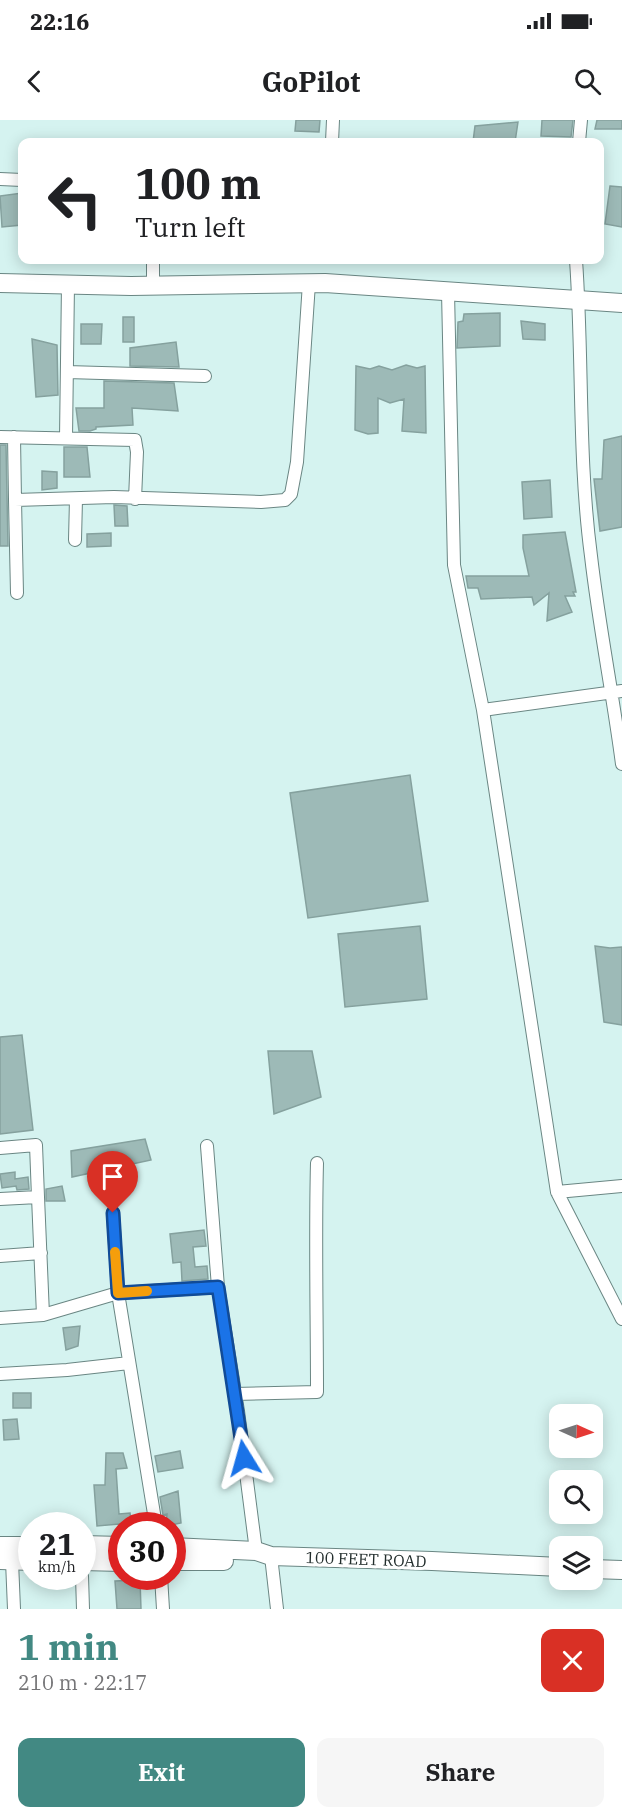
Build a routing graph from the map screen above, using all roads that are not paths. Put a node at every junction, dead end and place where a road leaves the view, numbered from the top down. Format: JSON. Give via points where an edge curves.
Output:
{"nodes":[{"id":1,"x":333,"y":120,"type":"edge"},
{"id":2,"x":581,"y":120,"type":"edge"},
{"id":3,"x":332,"y":138,"type":"edge"},
{"id":4,"x":579,"y":138,"type":"edge"},
{"id":5,"x":0,"y":179,"type":"edge"},
{"id":6,"x":18,"y":180,"type":"edge"},
{"id":7,"x":153,"y":264,"type":"edge"},
{"id":8,"x":576,"y":264,"type":"edge"},
{"id":9,"x":0,"y":283,"type":"edge"},
{"id":10,"x":309,"y":283,"type":"junction"},
{"id":11,"x":68,"y":284,"type":"junction"},
{"id":12,"x":153,"y":285,"type":"junction"},
{"id":13,"x":448,"y":292,"type":"junction"},
{"id":14,"x":579,"y":298,"type":"junction"},
{"id":15,"x":622,"y":303,"type":"edge"},
{"id":16,"x":67,"y":372,"type":"junction"},
{"id":17,"x":205,"y":376,"type":"dead end"},
{"id":18,"x":0,"y":437,"type":"edge"},
{"id":19,"x":14,"y":437,"type":"junction"},
{"id":20,"x":66,"y":438,"type":"junction"},
{"id":21,"x":135,"y":498,"type":"junction"},
{"id":22,"x":76,"y":499,"type":"junction"},
{"id":23,"x":15,"y":500,"type":"junction"},
{"id":24,"x":75,"y":540,"type":"dead end"},
{"id":25,"x":17,"y":593,"type":"dead end"},
{"id":26,"x":617,"y":692,"type":"edge"},
{"id":27,"x":483,"y":710,"type":"junction"},
{"id":28,"x":622,"y":764,"type":"edge"},
{"id":29,"x":207,"y":1146,"type":"dead end"},
{"id":30,"x":0,"y":1148,"type":"edge"},
{"id":31,"x":317,"y":1163,"type":"dead end"},
{"id":32,"x":622,"y":1186,"type":"edge"},
{"id":33,"x":557,"y":1192,"type":"junction"},
{"id":34,"x":38,"y":1197,"type":"junction"},
{"id":35,"x":0,"y":1199,"type":"edge"},
{"id":36,"x":113,"y":1213,"type":"dead end"},
{"id":37,"x":41,"y":1253,"type":"junction"},
{"id":38,"x":0,"y":1256,"type":"edge"},
{"id":39,"x":218,"y":1287,"type":"junction"},
{"id":40,"x":118,"y":1293,"type":"junction"},
{"id":41,"x":43,"y":1315,"type":"junction"},
{"id":42,"x":0,"y":1318,"type":"edge"},
{"id":43,"x":622,"y":1318,"type":"edge"},
{"id":44,"x":129,"y":1363,"type":"junction"},
{"id":45,"x":0,"y":1374,"type":"edge"},
{"id":46,"x":234,"y":1394,"type":"junction"},
{"id":47,"x":154,"y":1512,"type":"edge"},
{"id":48,"x":186,"y":1548,"type":"edge"},
{"id":49,"x":263,"y":1553,"type":"junction"},
{"id":50,"x":4,"y":1556,"type":"edge"},
{"id":51,"x":186,"y":1561,"type":"edge"},
{"id":52,"x":549,"y":1566,"type":"edge"},
{"id":53,"x":603,"y":1569,"type":"edge"},
{"id":54,"x":622,"y":1570,"type":"edge"},
{"id":55,"x":82,"y":1590,"type":"edge"},
{"id":56,"x":162,"y":1590,"type":"edge"},
{"id":57,"x":14,"y":1609,"type":"edge"},
{"id":58,"x":83,"y":1609,"type":"edge"},
{"id":59,"x":163,"y":1609,"type":"edge"},
{"id":60,"x":277,"y":1609,"type":"edge"}],
"edges":[{"from":1,"to":3,"type":"street"},
{"from":2,"to":4,"type":"street"},
{"from":5,"to":6,"type":"street"},
{"from":7,"to":12,"type":"street"},
{"from":8,"to":14,"type":"street"},
{"from":9,"to":11,"type":"main road"},
{"from":10,"to":12,"type":"main road"},
{"from":10,"to":13,"type":"main road"},
{"from":10,"to":21,"type":"street","via":[[297,462],[291,494],[285,500],[261,502]]},
{"from":11,"to":12,"type":"main road"},
{"from":11,"to":16,"type":"street"},
{"from":13,"to":14,"type":"main road"},
{"from":13,"to":27,"type":"street","via":[[454,566]]},
{"from":14,"to":15,"type":"main road"},
{"from":14,"to":26,"type":"street","via":[[581,430],[590,556]]},
{"from":16,"to":17,"type":"street"},
{"from":16,"to":20,"type":"street"},
{"from":18,"to":19,"type":"street"},
{"from":19,"to":20,"type":"street"},
{"from":19,"to":23,"type":"street"},
{"from":20,"to":21,"type":"street","via":[[135,440]]},
{"from":21,"to":22,"type":"street"},
{"from":22,"to":23,"type":"street"},
{"from":22,"to":24,"type":"street"},
{"from":23,"to":25,"type":"street"},
{"from":26,"to":27,"type":"street"},
{"from":26,"to":28,"type":"street"},
{"from":27,"to":33,"type":"street"},
{"from":29,"to":39,"type":"street"},
{"from":30,"to":34,"type":"street","via":[[36,1145]]},
{"from":31,"to":46,"type":"street","via":[[317,1392]]},
{"from":32,"to":33,"type":"street"},
{"from":33,"to":43,"type":"street"},
{"from":34,"to":35,"type":"street"},
{"from":34,"to":37,"type":"street"},
{"from":36,"to":40,"type":"street"},
{"from":37,"to":38,"type":"street"},
{"from":37,"to":41,"type":"street"},
{"from":39,"to":40,"type":"street"},
{"from":39,"to":46,"type":"street"},
{"from":40,"to":41,"type":"street"},
{"from":40,"to":44,"type":"street"},
{"from":41,"to":42,"type":"street"},
{"from":44,"to":45,"type":"street"},
{"from":44,"to":47,"type":"street"},
{"from":46,"to":49,"type":"street"},
{"from":48,"to":49,"type":"main road","name":"100 FEET ROAD"},
{"from":49,"to":51,"type":"main road","via":[[255,1560]]},
{"from":49,"to":52,"type":"main road","name":"100 FEET ROAD"},
{"from":49,"to":60,"type":"street"},
{"from":50,"to":57,"type":"street"},
{"from":53,"to":54,"type":"main road"},
{"from":55,"to":58,"type":"street"},
{"from":56,"to":59,"type":"street"}]}
